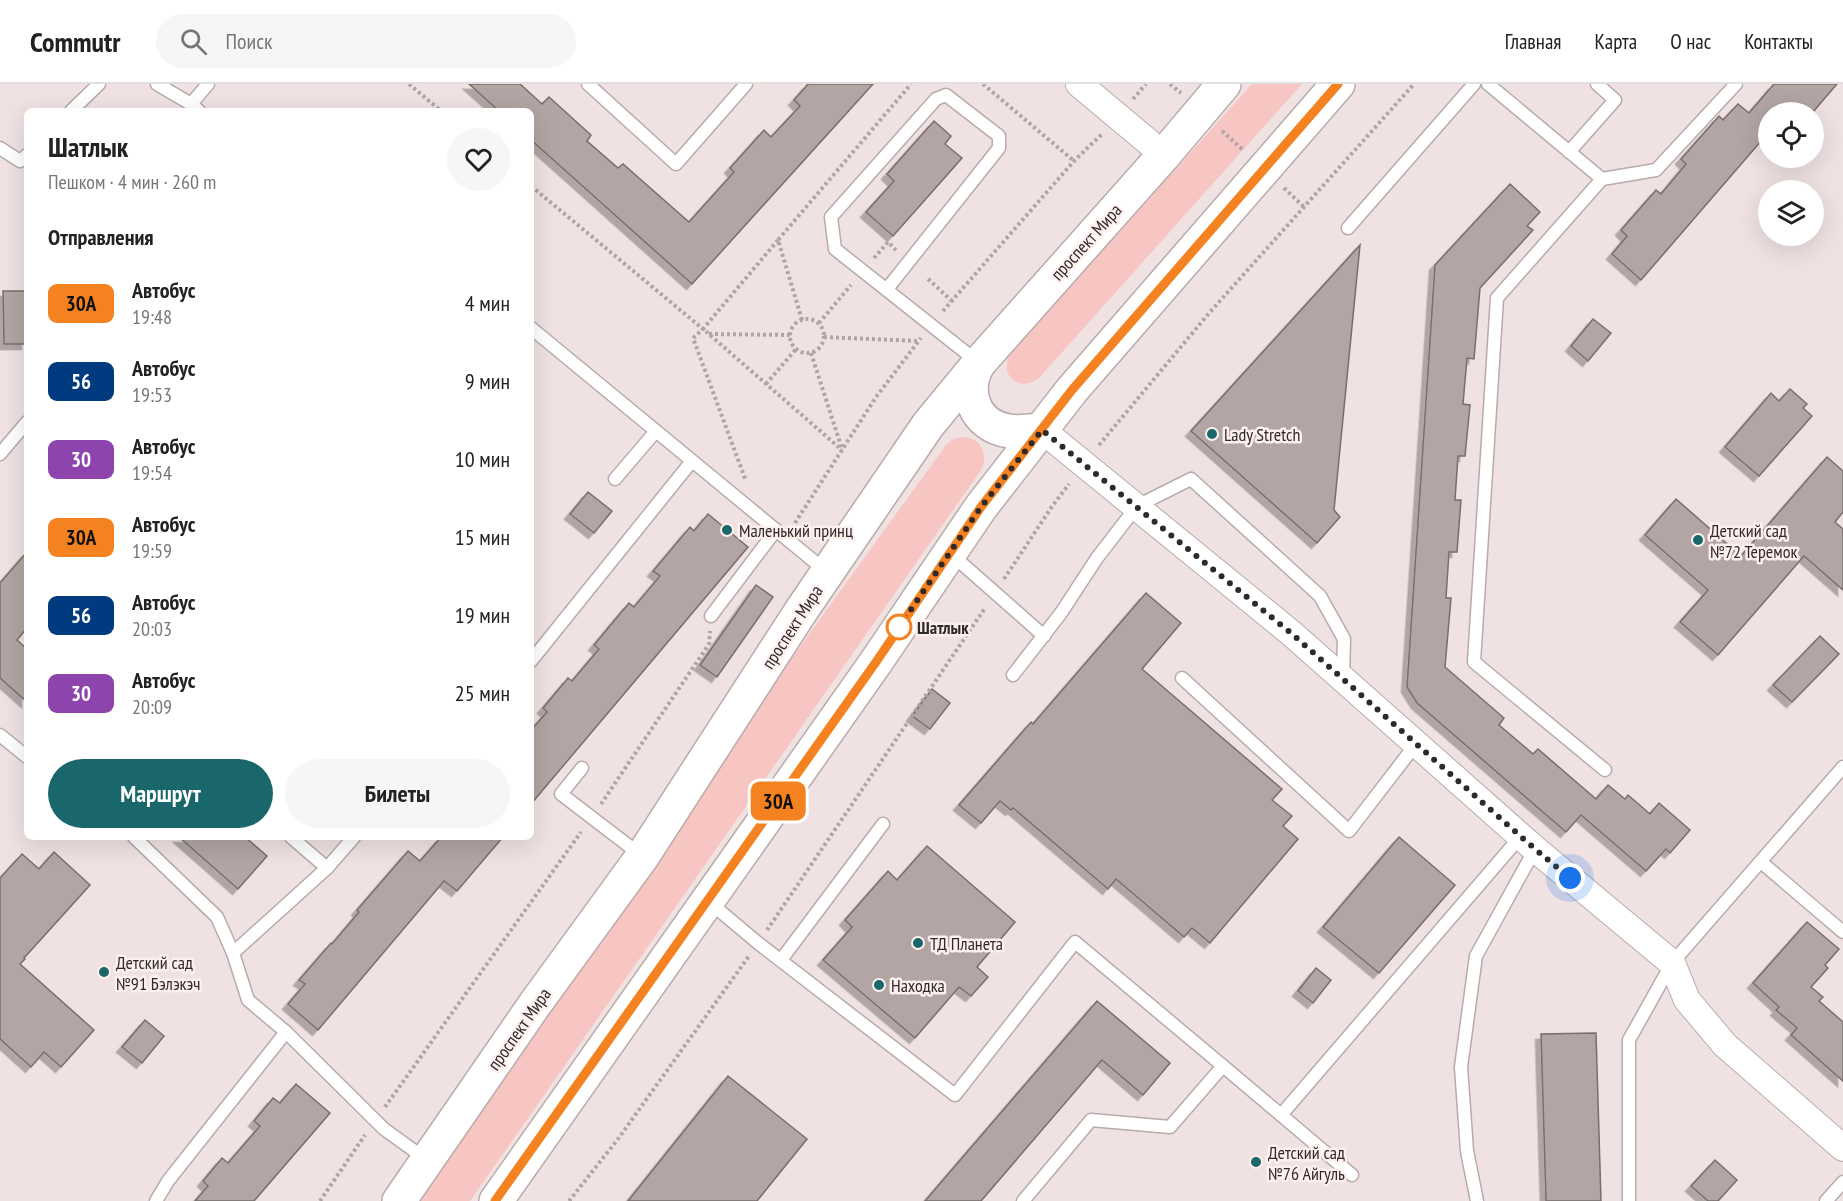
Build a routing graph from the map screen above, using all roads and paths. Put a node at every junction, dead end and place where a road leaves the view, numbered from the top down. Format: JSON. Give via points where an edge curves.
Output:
{"nodes":[{"id":1,"x":99,"y":84,"type":"edge"},
{"id":2,"x":157,"y":84,"type":"edge"},
{"id":3,"x":208,"y":84,"type":"edge"},
{"id":4,"x":409,"y":84,"type":"edge"},
{"id":5,"x":588,"y":84,"type":"edge"},
{"id":6,"x":746,"y":84,"type":"edge"},
{"id":7,"x":983,"y":84,"type":"edge"},
{"id":8,"x":1079,"y":84,"type":"edge"},
{"id":9,"x":1170,"y":84,"type":"edge"},
{"id":10,"x":1224,"y":84,"type":"edge"},
{"id":11,"x":1338,"y":84,"type":"edge"},
{"id":12,"x":1414,"y":84,"type":"edge"},
{"id":13,"x":1474,"y":84,"type":"edge"},
{"id":14,"x":1488,"y":84,"type":"edge"},
{"id":15,"x":1597,"y":84,"type":"edge"},
{"id":16,"x":1736,"y":84,"type":"edge"},
{"id":17,"x":195,"y":107,"type":"edge"},
{"id":18,"x":74,"y":108,"type":"edge"},
{"id":19,"x":437,"y":108,"type":"edge"},
{"id":20,"x":1201,"y":111,"type":"junction"},
{"id":21,"x":0,"y":148,"type":"edge"},
{"id":22,"x":1569,"y":153,"type":"junction"},
{"id":23,"x":1164,"y":155,"type":"junction"},
{"id":24,"x":24,"y":158,"type":"edge"},
{"id":25,"x":1074,"y":161,"type":"dead end"},
{"id":26,"x":1264,"y":169,"type":"junction"},
{"id":27,"x":1602,"y":179,"type":"junction"},
{"id":28,"x":534,"y":188,"type":"edge"},
{"id":29,"x":1304,"y":207,"type":"junction"},
{"id":30,"x":1348,"y":228,"type":"dead end"},
{"id":31,"x":778,"y":240,"type":"dead end"},
{"id":32,"x":902,"y":255,"type":"dead end"},
{"id":33,"x":870,"y":263,"type":"dead end"},
{"id":34,"x":928,"y":279,"type":"dead end"},
{"id":35,"x":854,"y":281,"type":"dead end"},
{"id":36,"x":887,"y":289,"type":"junction"},
{"id":37,"x":952,"y":301,"type":"dead end"},
{"id":38,"x":819,"y":323,"type":"junction"},
{"id":39,"x":703,"y":329,"type":"junction"},
{"id":40,"x":534,"y":330,"type":"edge"},
{"id":41,"x":708,"y":334,"type":"junction"},
{"id":42,"x":790,"y":335,"type":"junction"},
{"id":43,"x":824,"y":337,"type":"junction"},
{"id":44,"x":918,"y":341,"type":"dead end"},
{"id":45,"x":796,"y":349,"type":"junction"},
{"id":46,"x":811,"y":353,"type":"junction"},
{"id":47,"x":979,"y":363,"type":"junction"},
{"id":48,"x":766,"y":384,"type":"junction"},
{"id":49,"x":24,"y":426,"type":"edge"},
{"id":50,"x":1042,"y":430,"type":"junction"},
{"id":51,"x":656,"y":431,"type":"junction"},
{"id":52,"x":0,"y":454,"type":"edge"},
{"id":53,"x":692,"y":460,"type":"junction"},
{"id":54,"x":1084,"y":464,"type":"junction"},
{"id":55,"x":615,"y":478,"type":"dead end"},
{"id":56,"x":1137,"y":506,"type":"junction"},
{"id":57,"x":759,"y":515,"type":"junction"},
{"id":58,"x":776,"y":530,"type":"junction"},
{"id":59,"x":950,"y":553,"type":"junction"},
{"id":60,"x":828,"y":573,"type":"junction"},
{"id":61,"x":995,"y":592,"type":"junction"},
{"id":62,"x":711,"y":616,"type":"joint"},
{"id":63,"x":1044,"y":636,"type":"junction"},
{"id":64,"x":534,"y":657,"type":"edge"},
{"id":65,"x":1013,"y":675,"type":"dead end"},
{"id":66,"x":1182,"y":678,"type":"dead end"},
{"id":67,"x":1343,"y":679,"type":"junction"},
{"id":68,"x":0,"y":735,"type":"edge"},
{"id":69,"x":1416,"y":744,"type":"junction"},
{"id":70,"x":24,"y":755,"type":"edge"},
{"id":71,"x":582,"y":768,"type":"dead end"},
{"id":72,"x":1843,"y":768,"type":"edge"},
{"id":73,"x":1605,"y":770,"type":"dead end"},
{"id":74,"x":591,"y":818,"type":"junction"},
{"id":75,"x":883,"y":824,"type":"dead end"},
{"id":76,"x":137,"y":840,"type":"edge"},
{"id":77,"x":294,"y":840,"type":"edge"},
{"id":78,"x":351,"y":840,"type":"edge"},
{"id":79,"x":1528,"y":843,"type":"junction"},
{"id":80,"x":642,"y":857,"type":"junction"},
{"id":81,"x":1761,"y":862,"type":"junction"},
{"id":82,"x":327,"y":868,"type":"junction"},
{"id":83,"x":707,"y":901,"type":"junction"},
{"id":84,"x":1843,"y":932,"type":"edge"},
{"id":85,"x":758,"y":943,"type":"junction"},
{"id":86,"x":233,"y":954,"type":"junction"},
{"id":87,"x":781,"y":960,"type":"junction"},
{"id":88,"x":1672,"y":963,"type":"junction"},
{"id":89,"x":286,"y":1032,"type":"junction"},
{"id":90,"x":1223,"y":1066,"type":"junction"},
{"id":91,"x":1281,"y":1115,"type":"junction"},
{"id":92,"x":375,"y":1120,"type":"junction"},
{"id":93,"x":1843,"y":1148,"type":"edge"},
{"id":94,"x":428,"y":1161,"type":"junction"},
{"id":95,"x":1352,"y":1175,"type":"dead end"},
{"id":96,"x":1843,"y":1182,"type":"edge"},
{"id":97,"x":156,"y":1201,"type":"edge"},
{"id":98,"x":320,"y":1201,"type":"edge"},
{"id":99,"x":399,"y":1201,"type":"edge"},
{"id":100,"x":495,"y":1201,"type":"edge"},
{"id":101,"x":569,"y":1201,"type":"edge"},
{"id":102,"x":1023,"y":1201,"type":"edge"},
{"id":103,"x":1477,"y":1201,"type":"edge"},
{"id":104,"x":1629,"y":1201,"type":"edge"},
{"id":105,"x":1826,"y":1201,"type":"edge"}],
"edges":[{"from":1,"to":18,"type":"lane"},
{"from":2,"to":17,"type":"lane"},
{"from":3,"to":17,"type":"lane"},
{"from":4,"to":19,"type":"path"},
{"from":5,"to":6,"type":"lane","via":[[676,164]]},
{"from":7,"to":25,"type":"path"},
{"from":8,"to":23,"type":"street"},
{"from":9,"to":20,"type":"path"},
{"from":10,"to":20,"type":"main road","name":"проспект Мира"},
{"from":11,"to":26,"type":"main road"},
{"from":12,"to":29,"type":"path"},
{"from":13,"to":30,"type":"lane"},
{"from":14,"to":22,"type":"lane"},
{"from":15,"to":22,"type":"lane","via":[[1615,100]]},
{"from":16,"to":27,"type":"lane","via":[[1656,170]]},
{"from":20,"to":23,"type":"main road","name":"проспект Мира"},
{"from":20,"to":26,"type":"path"},
{"from":21,"to":24,"type":"lane","via":[[20,161]]},
{"from":22,"to":27,"type":"lane"},
{"from":23,"to":47,"type":"main road","name":"проспект Мира"},
{"from":26,"to":29,"type":"path"},
{"from":26,"to":50,"type":"main road","via":[[1072,390]]},
{"from":27,"to":73,"type":"lane","via":[[1497,298],[1474,662]]},
{"from":28,"to":39,"type":"path"},
{"from":29,"to":54,"type":"path","via":[[1210,312]]},
{"from":31,"to":39,"type":"path"},
{"from":32,"to":33,"type":"path","via":[[888,242]]},
{"from":34,"to":37,"type":"path"},
{"from":35,"to":38,"type":"path"},
{"from":36,"to":36,"type":"lane","via":[[999,148],[999,136],[946,94],[936,99],[831,217],[835,249]]},
{"from":36,"to":47,"type":"lane"},
{"from":38,"to":42,"type":"path","via":[[802,320]]},
{"from":38,"to":43,"type":"path"},
{"from":39,"to":41,"type":"path"},
{"from":39,"to":57,"type":"path","via":[[693,338]]},
{"from":40,"to":51,"type":"lane"},
{"from":41,"to":42,"type":"path"},
{"from":41,"to":48,"type":"path"},
{"from":42,"to":45,"type":"path"},
{"from":43,"to":44,"type":"path"},
{"from":43,"to":46,"type":"path","via":[[820,347]]},
{"from":45,"to":46,"type":"path"},
{"from":45,"to":48,"type":"path"},
{"from":46,"to":48,"type":"path","via":[[842,450]]},
{"from":47,"to":50,"type":"main road","via":[[970,386],[972,402],[981,416],[1009,431]]},
{"from":47,"to":60,"type":"main road","name":"проспект Мира","via":[[928,425]]},
{"from":49,"to":52,"type":"lane"},
{"from":50,"to":54,"type":"street"},
{"from":50,"to":59,"type":"main road"},
{"from":51,"to":53,"type":"lane"},
{"from":51,"to":55,"type":"lane"},
{"from":53,"to":57,"type":"lane"},
{"from":53,"to":64,"type":"lane"},
{"from":54,"to":56,"type":"street"},
{"from":54,"to":61,"type":"path"},
{"from":56,"to":63,"type":"lane"},
{"from":56,"to":67,"type":"street"},
{"from":56,"to":67,"type":"lane","via":[[1191,479],[1320,596],[1344,639]]},
{"from":57,"to":58,"type":"lane"},
{"from":58,"to":60,"type":"lane"},
{"from":58,"to":62,"type":"lane"},
{"from":59,"to":61,"type":"lane"},
{"from":59,"to":83,"type":"main road"},
{"from":60,"to":80,"type":"main road","name":"проспект Мира"},
{"from":61,"to":63,"type":"lane"},
{"from":61,"to":85,"type":"path"},
{"from":62,"to":74,"type":"path","via":[[709,644]]},
{"from":63,"to":65,"type":"lane"},
{"from":66,"to":69,"type":"lane","via":[[1349,831]]},
{"from":67,"to":69,"type":"street"},
{"from":68,"to":70,"type":"lane"},
{"from":69,"to":79,"type":"street"},
{"from":71,"to":74,"type":"lane","via":[[561,794]]},
{"from":72,"to":81,"type":"lane"},
{"from":74,"to":80,"type":"lane"},
{"from":74,"to":92,"type":"path"},
{"from":75,"to":87,"type":"lane"},
{"from":76,"to":86,"type":"lane","via":[[217,917]]},
{"from":77,"to":82,"type":"lane"},
{"from":78,"to":82,"type":"lane"},
{"from":79,"to":88,"type":"street"},
{"from":79,"to":91,"type":"lane"},
{"from":79,"to":103,"type":"lane","via":[[1476,956],[1461,1067],[1467,1151]]},
{"from":80,"to":94,"type":"main road","name":"проспект Мира"},
{"from":81,"to":84,"type":"lane"},
{"from":81,"to":88,"type":"lane"},
{"from":82,"to":86,"type":"lane"},
{"from":83,"to":85,"type":"lane"},
{"from":83,"to":100,"type":"main road"},
{"from":85,"to":87,"type":"lane"},
{"from":85,"to":101,"type":"path"},
{"from":86,"to":89,"type":"lane","via":[[248,1000]]},
{"from":87,"to":90,"type":"lane","via":[[955,1095],[1075,942]]},
{"from":88,"to":93,"type":"street","via":[[1687,1000],[1725,1045]]},
{"from":88,"to":104,"type":"lane","via":[[1629,1040]]},
{"from":89,"to":92,"type":"lane"},
{"from":89,"to":97,"type":"lane"},
{"from":90,"to":91,"type":"lane"},
{"from":90,"to":102,"type":"lane","via":[[1170,1127],[1091,1120]]},
{"from":91,"to":95,"type":"lane"},
{"from":92,"to":94,"type":"lane"},
{"from":92,"to":98,"type":"path"},
{"from":94,"to":99,"type":"main road","name":"проспект Мира"},
{"from":96,"to":105,"type":"lane"}]}
